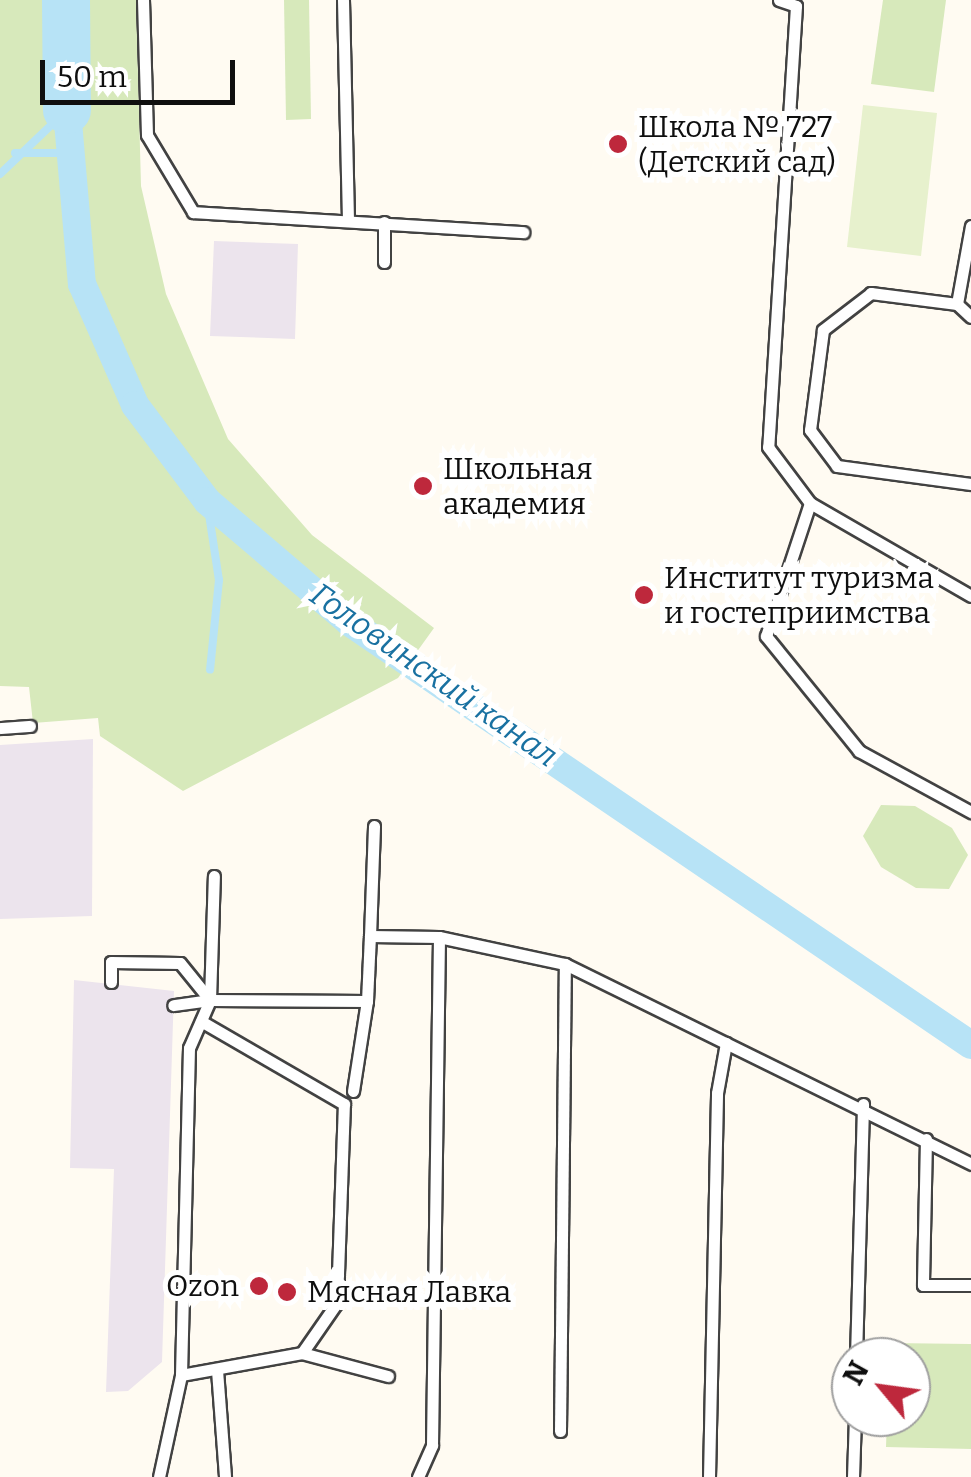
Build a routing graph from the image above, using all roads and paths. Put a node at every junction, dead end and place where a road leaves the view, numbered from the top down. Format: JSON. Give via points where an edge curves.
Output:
{"nodes":[{"id":1,"x":144,"y":0,"type":"edge"},
{"id":2,"x":343,"y":0,"type":"edge"},
{"id":3,"x":779,"y":0,"type":"edge"},
{"id":4,"x":348,"y":219,"type":"junction"},
{"id":5,"x":384,"y":222,"type":"junction"},
{"id":6,"x":971,"y":226,"type":"edge"},
{"id":7,"x":523,"y":232,"type":"dead end"},
{"id":8,"x":384,"y":262,"type":"dead end"},
{"id":9,"x":957,"y":304,"type":"junction"},
{"id":10,"x":971,"y":317,"type":"edge"},
{"id":11,"x":971,"y":484,"type":"edge"},
{"id":12,"x":810,"y":503,"type":"junction"},
{"id":13,"x":971,"y":596,"type":"edge"},
{"id":14,"x":30,"y":726,"type":"dead end"},
{"id":15,"x":0,"y":728,"type":"edge"},
{"id":16,"x":971,"y":812,"type":"edge"},
{"id":17,"x":374,"y":826,"type":"dead end"},
{"id":18,"x":214,"y":876,"type":"dead end"},
{"id":19,"x":370,"y":936,"type":"junction"},
{"id":20,"x":439,"y":937,"type":"junction"},
{"id":21,"x":565,"y":964,"type":"junction"},
{"id":22,"x":111,"y":982,"type":"dead end"},
{"id":23,"x":210,"y":1000,"type":"junction"},
{"id":24,"x":367,"y":1001,"type":"junction"},
{"id":25,"x":172,"y":1005,"type":"dead end"},
{"id":26,"x":201,"y":1021,"type":"junction"},
{"id":27,"x":726,"y":1043,"type":"junction"},
{"id":28,"x":353,"y":1091,"type":"dead end"},
{"id":29,"x":862,"y":1104,"type":"junction"},
{"id":30,"x":926,"y":1139,"type":"junction"},
{"id":31,"x":971,"y":1164,"type":"edge"},
{"id":32,"x":971,"y":1285,"type":"edge"},
{"id":33,"x":856,"y":1337,"type":"edge"},
{"id":34,"x":302,"y":1353,"type":"junction"},
{"id":35,"x":218,"y":1370,"type":"junction"},
{"id":36,"x":180,"y":1375,"type":"junction"},
{"id":37,"x":388,"y":1376,"type":"dead end"},
{"id":38,"x":560,"y":1431,"type":"dead end"},
{"id":39,"x":854,"y":1437,"type":"edge"},
{"id":40,"x":160,"y":1477,"type":"edge"},
{"id":41,"x":225,"y":1477,"type":"edge"},
{"id":42,"x":418,"y":1477,"type":"edge"},
{"id":43,"x":709,"y":1477,"type":"edge"},
{"id":44,"x":853,"y":1477,"type":"edge"}],
"edges":[{"from":1,"to":4,"type":"lane","via":[[147,135],[193,212]]},
{"from":2,"to":4,"type":"lane"},
{"from":3,"to":12,"type":"lane","via":[[796,6],[768,447]]},
{"from":4,"to":5,"type":"lane"},
{"from":5,"to":7,"type":"lane"},
{"from":5,"to":8,"type":"lane"},
{"from":6,"to":9,"type":"lane"},
{"from":9,"to":10,"type":"lane"},
{"from":9,"to":11,"type":"lane","via":[[871,292],[823,330],[810,430],[837,466]]},
{"from":12,"to":13,"type":"lane"},
{"from":12,"to":16,"type":"lane","via":[[766,636],[859,751]]},
{"from":14,"to":15,"type":"lane"},
{"from":17,"to":19,"type":"lane"},
{"from":18,"to":23,"type":"lane"},
{"from":19,"to":20,"type":"lane"},
{"from":19,"to":24,"type":"lane"},
{"from":20,"to":21,"type":"lane"},
{"from":20,"to":42,"type":"lane","via":[[432,1446]]},
{"from":21,"to":27,"type":"lane"},
{"from":21,"to":38,"type":"lane"},
{"from":22,"to":23,"type":"lane","via":[[111,962],[180,963]]},
{"from":23,"to":24,"type":"lane"},
{"from":23,"to":25,"type":"lane"},
{"from":23,"to":26,"type":"lane"},
{"from":24,"to":28,"type":"lane"},
{"from":26,"to":34,"type":"lane","via":[[344,1104],[336,1304]]},
{"from":26,"to":36,"type":"lane","via":[[189,1048]]},
{"from":27,"to":29,"type":"lane"},
{"from":27,"to":43,"type":"lane","via":[[717,1094]]},
{"from":29,"to":30,"type":"lane"},
{"from":29,"to":33,"type":"lane"},
{"from":30,"to":31,"type":"lane"},
{"from":30,"to":32,"type":"lane","via":[[923,1285]]},
{"from":34,"to":35,"type":"lane"},
{"from":34,"to":37,"type":"lane"},
{"from":35,"to":36,"type":"lane"},
{"from":35,"to":41,"type":"lane"},
{"from":36,"to":40,"type":"lane"},
{"from":39,"to":44,"type":"lane"}]}
